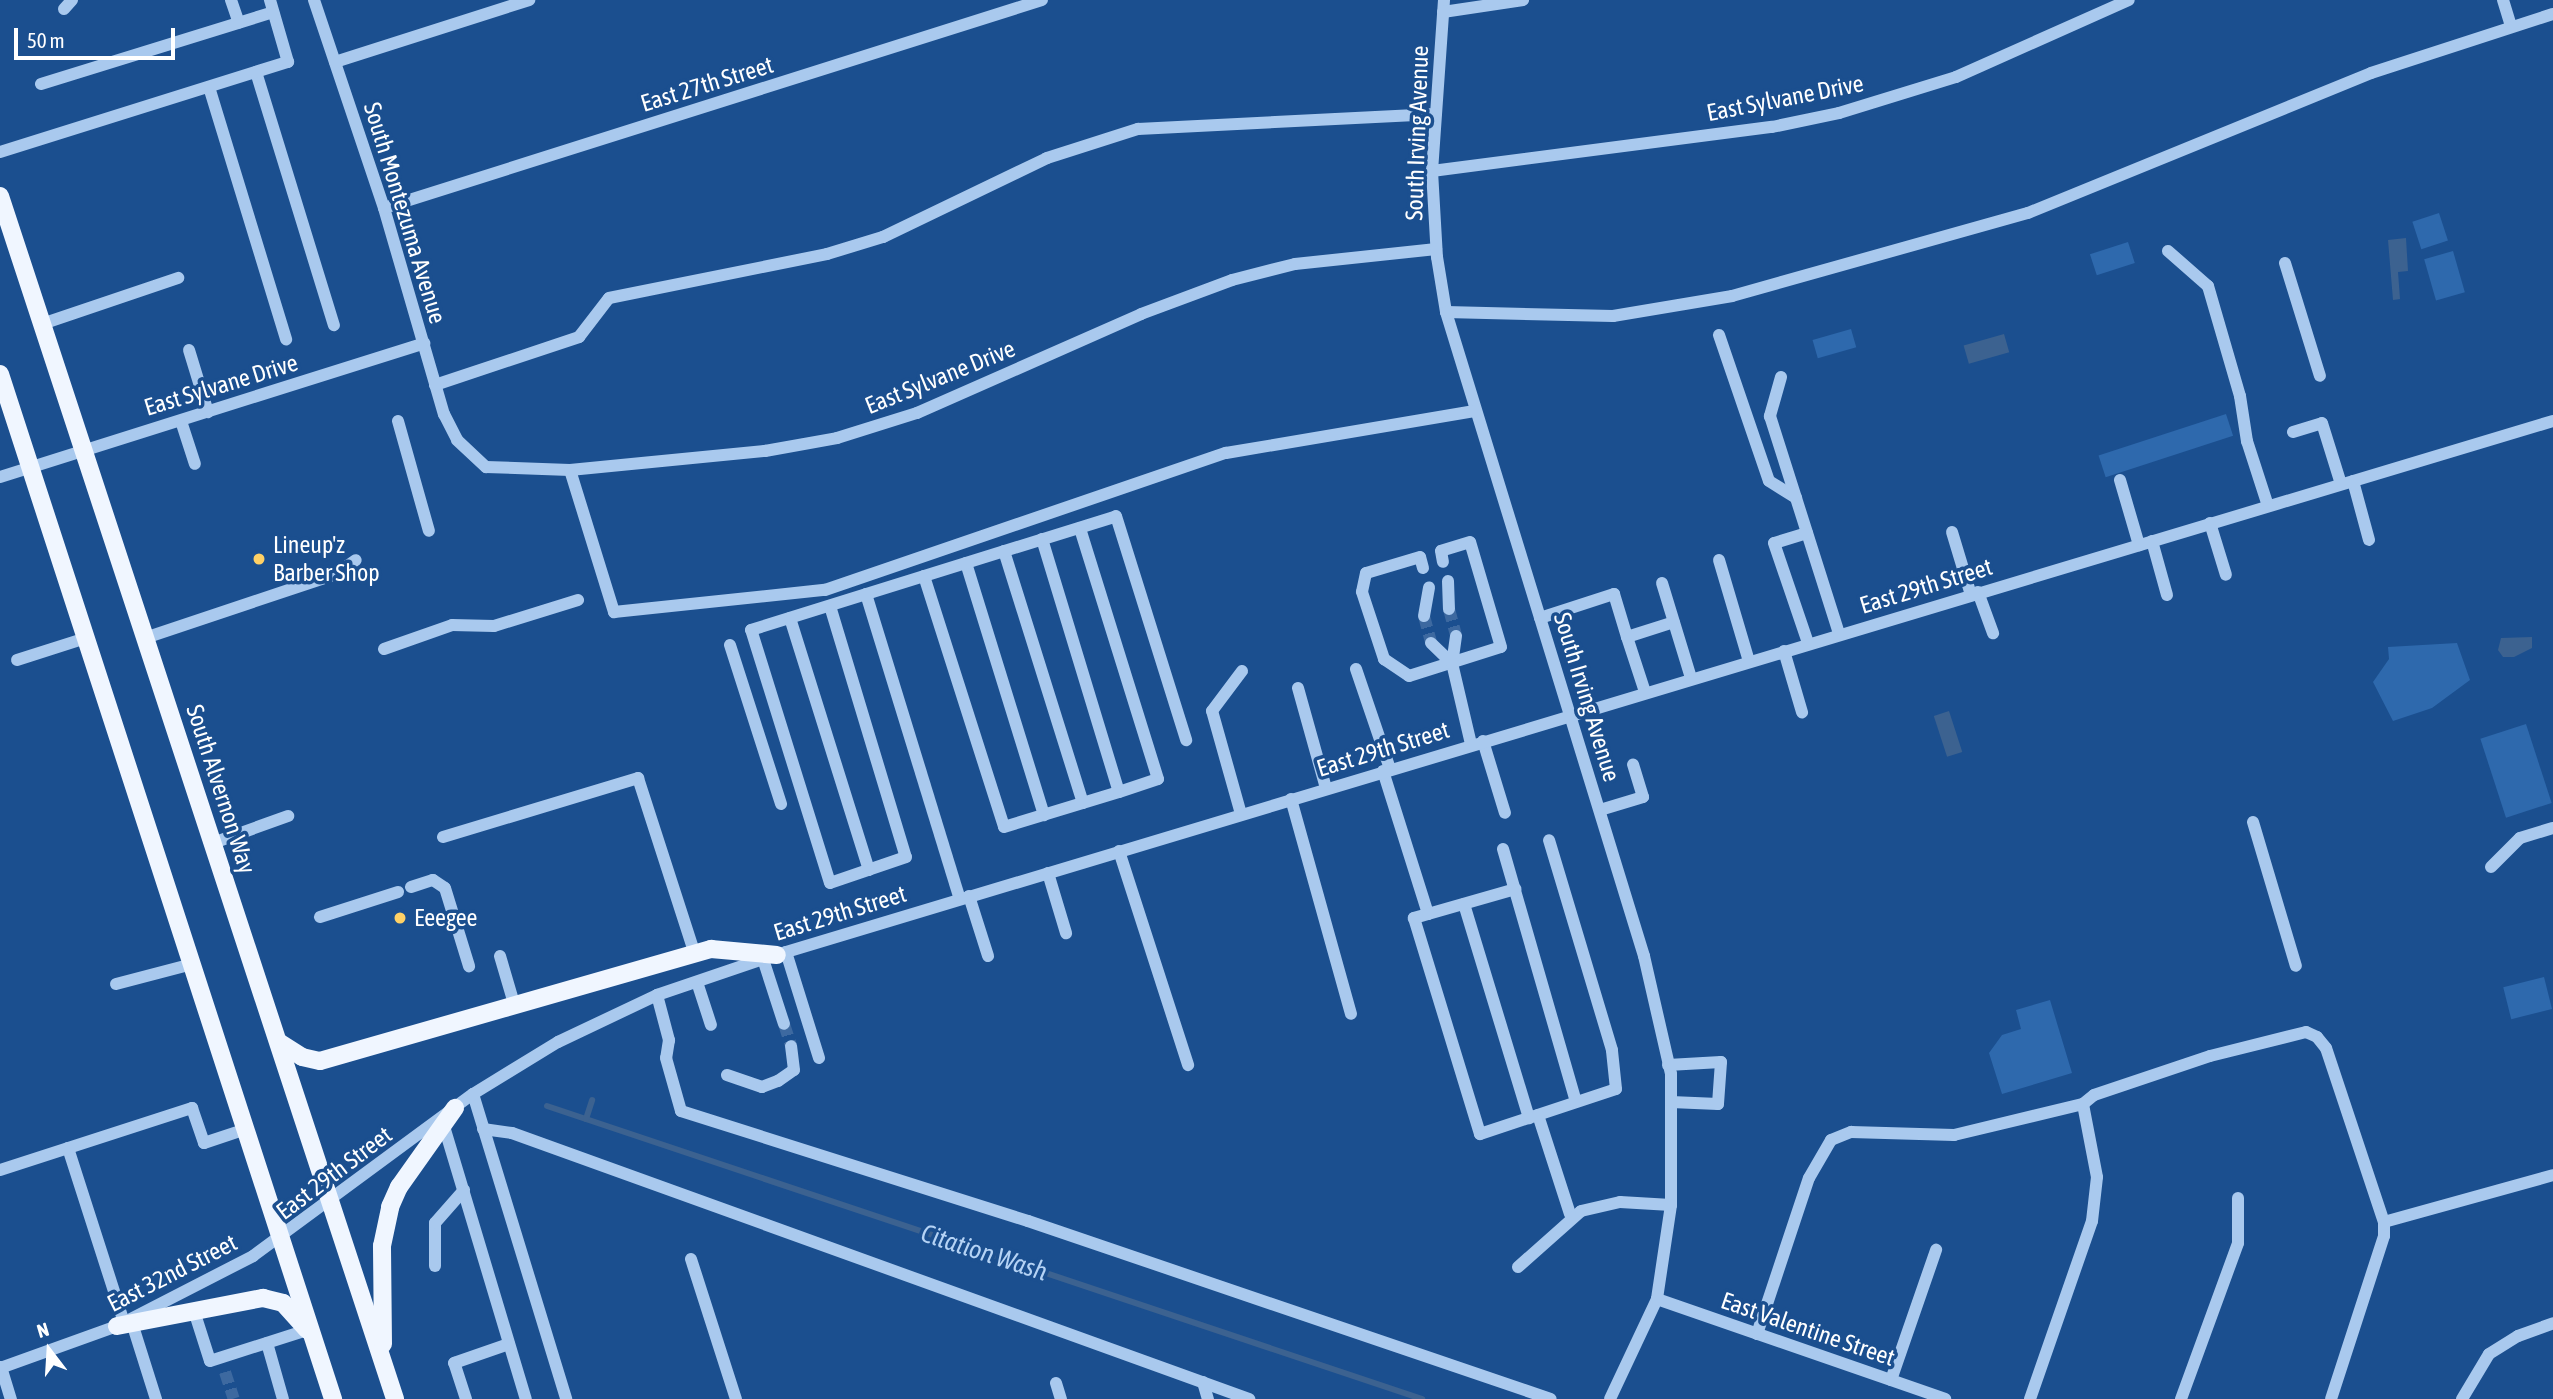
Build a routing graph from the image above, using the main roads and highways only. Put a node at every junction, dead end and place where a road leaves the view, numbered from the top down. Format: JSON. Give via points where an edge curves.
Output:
{"nodes":[{"id":1,"x":0,"y":196,"type":"edge"},
{"id":2,"x":0,"y":374,"type":"edge"},
{"id":3,"x":775,"y":955,"type":"road end"},
{"id":4,"x":279,"y":1043,"type":"junction"},
{"id":5,"x":455,"y":1108,"type":"road end"},
{"id":6,"x":124,"y":1324,"type":"road end"},
{"id":7,"x":311,"y":1336,"type":"junction"},
{"id":8,"x":384,"y":1365,"type":"junction"},
{"id":9,"x":330,"y":1398,"type":"edge"},
{"id":10,"x":394,"y":1399,"type":"edge"}],
"edges":[{"from":1,"to":4,"type":"main road","name":"South Alvernon Way"},
{"from":2,"to":7,"type":"main road"},
{"from":3,"to":4,"type":"main road","via":[[711,949],[320,1061],[302,1057]]},
{"from":4,"to":8,"type":"main road","name":"South Alvernon Way"},
{"from":5,"to":8,"type":"main road","via":[[400,1187],[388,1214],[382,1246]]},
{"from":6,"to":7,"type":"main road","via":[[263,1298],[283,1303]]},
{"from":7,"to":9,"type":"main road"},
{"from":8,"to":10,"type":"main road","name":"South Alvernon Way"}]}
